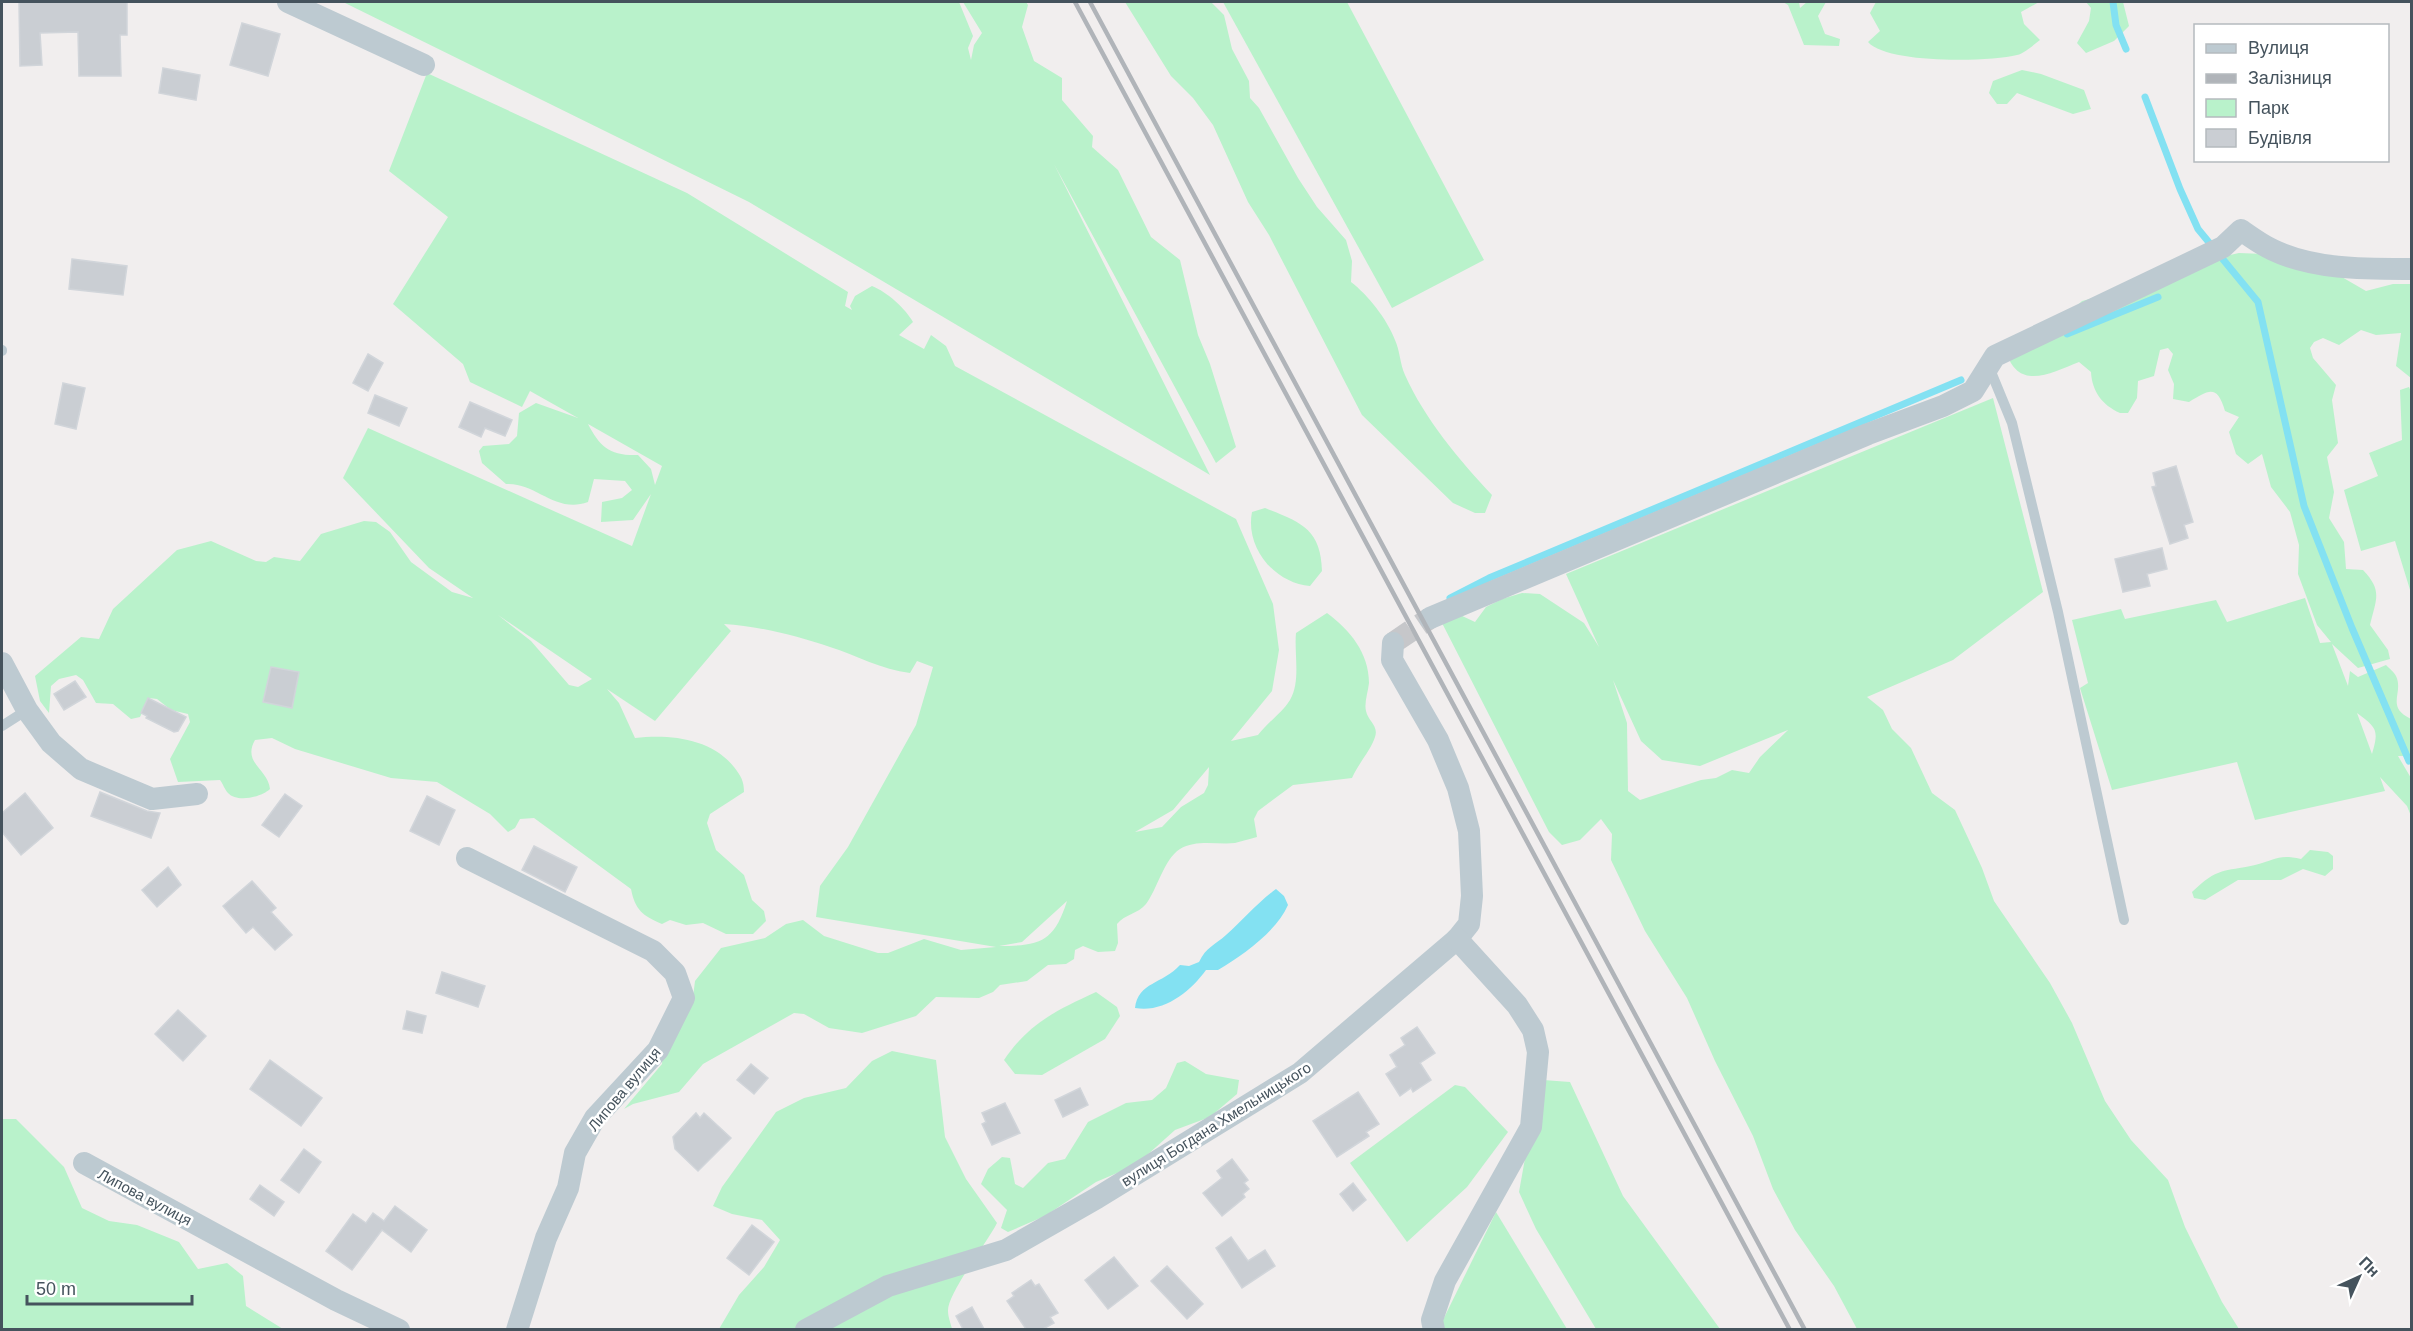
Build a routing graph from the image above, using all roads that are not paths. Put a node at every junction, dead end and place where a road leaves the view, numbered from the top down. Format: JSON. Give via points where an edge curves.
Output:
{"nodes":[{"id":1,"x":288,"y":2,"type":"edge"},
{"id":2,"x":424,"y":65,"type":"dead end"},
{"id":3,"x":2412,"y":269,"type":"edge"},
{"id":4,"x":1989,"y":366,"type":"junction"},
{"id":5,"x":1430,"y":618,"type":"tunnel mouth"},
{"id":6,"x":1393,"y":643,"type":"dead end"},
{"id":7,"x":2,"y":663,"type":"edge"},
{"id":8,"x":27,"y":710,"type":"junction"},
{"id":9,"x":2,"y":726,"type":"edge"},
{"id":10,"x":197,"y":794,"type":"dead end"},
{"id":11,"x":467,"y":858,"type":"dead end"},
{"id":12,"x":2124,"y":920,"type":"dead end"},
{"id":13,"x":1457,"y":939,"type":"junction"},
{"id":14,"x":84,"y":1164,"type":"dead end"},
{"id":15,"x":399,"y":1329,"type":"edge"},
{"id":16,"x":517,"y":1329,"type":"edge"},
{"id":17,"x":806,"y":1329,"type":"edge"},
{"id":18,"x":1434,"y":1329,"type":"edge"}],
"edges":[{"from":1,"to":2,"type":"street"},
{"from":3,"to":4,"type":"street","via":[[2317,264],[2273,250],[2241,230],[2223,247],[1995,356]]},
{"from":4,"to":5,"type":"street","via":[[1973,391],[1943,406]]},
{"from":4,"to":12,"type":"lane","via":[[2012,423],[2058,612]]},
{"from":6,"to":13,"type":"street","via":[[1392,660],[1438,740],[1458,788],[1469,831],[1469,924]]},
{"from":7,"to":8,"type":"street"},
{"from":8,"to":9,"type":"lane"},
{"from":8,"to":10,"type":"street","via":[[51,743],[81,770],[152,799]]},
{"from":11,"to":16,"type":"street","name":"Липова вулиця","via":[[652,951],[675,973],[684,998],[658,1050],[595,1118],[575,1153],[568,1188],[546,1238]]},
{"from":13,"to":17,"type":"street","name":"вулиця Богдана Хмельницького","via":[[1300,1073],[1117,1186],[1006,1250],[888,1286]]},
{"from":13,"to":18,"type":"street","via":[[1517,1005],[1533,1030],[1538,1052],[1531,1127],[1445,1281],[1432,1320]]},
{"from":14,"to":15,"type":"street","name":"Липова вулиця","via":[[336,1300]]}]}
